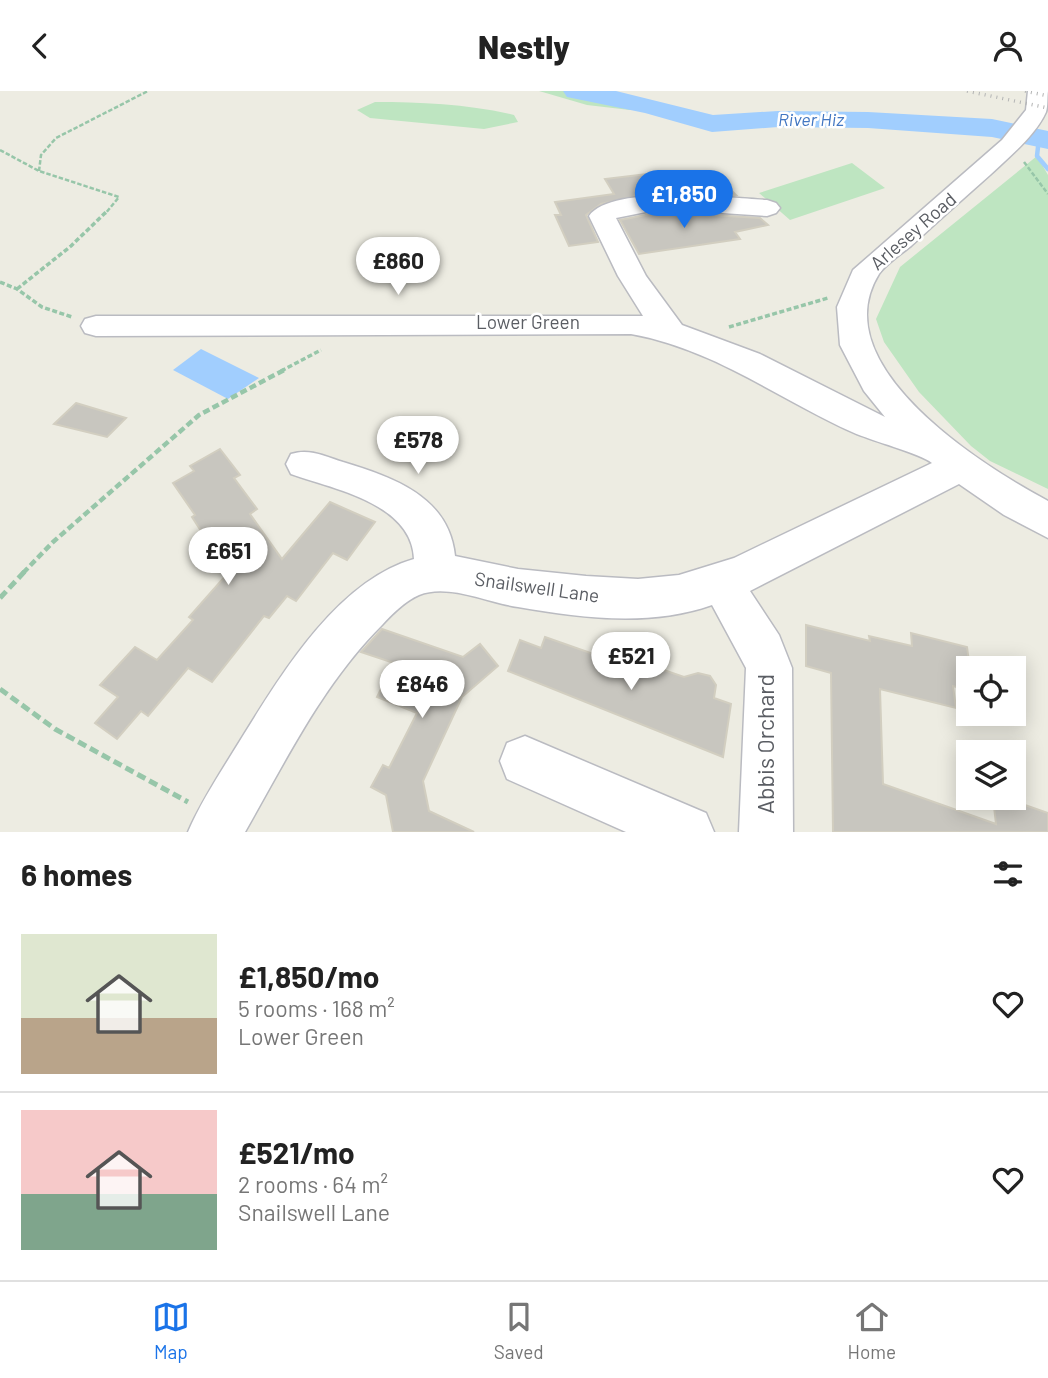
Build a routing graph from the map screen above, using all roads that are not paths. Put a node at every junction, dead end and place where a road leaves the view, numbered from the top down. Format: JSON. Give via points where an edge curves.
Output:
{"nodes":[{"id":1,"x":1038,"y":91,"type":"edge"},
{"id":2,"x":767,"y":208,"type":"dead end"},
{"id":3,"x":96,"y":326,"type":"road end"},
{"id":4,"x":680,"y":334,"type":"junction"},
{"id":5,"x":947,"y":456,"type":"junction"},
{"id":6,"x":304,"y":464,"type":"dead end"},
{"id":7,"x":1048,"y":521,"type":"edge"},
{"id":8,"x":435,"y":574,"type":"junction"},
{"id":9,"x":722,"y":583,"type":"junction"},
{"id":10,"x":525,"y":761,"type":"dead end"},
{"id":11,"x":218,"y":827,"type":"edge"},
{"id":12,"x":687,"y":832,"type":"edge"},
{"id":13,"x":766,"y":832,"type":"edge"}],
"edges":[{"from":1,"to":5,"type":"street","name":"Arlesey Road","via":[[1036,111],[1015,139],[867,270],[856,291],[852,322],[863,357],[890,400]]},
{"from":2,"to":4,"type":"street","via":[[661,202],[612,210],[602,216],[647,303]]},
{"from":3,"to":4,"type":"street","name":"Lower Green","via":[[588,322],[631,324]]},
{"from":4,"to":5,"type":"street","name":"Lower Green","via":[[749,362],[875,429]]},
{"from":5,"to":7,"type":"street","name":"Arlesey Road"},
{"from":5,"to":9,"type":"street","name":"Snailswell Lane"},
{"from":6,"to":8,"type":"street","via":[[398,499],[421,516],[432,539]]},
{"from":8,"to":9,"type":"street","name":"Snailswell Lane","via":[[614,597],[685,594]]},
{"from":8,"to":11,"type":"street","name":"Snailswell Lane","via":[[411,578],[383,596],[334,645],[293,700]]},
{"from":9,"to":13,"type":"street","name":"Abbis Orchard","via":[[769,668]]},
{"from":10,"to":12,"type":"street"}]}
